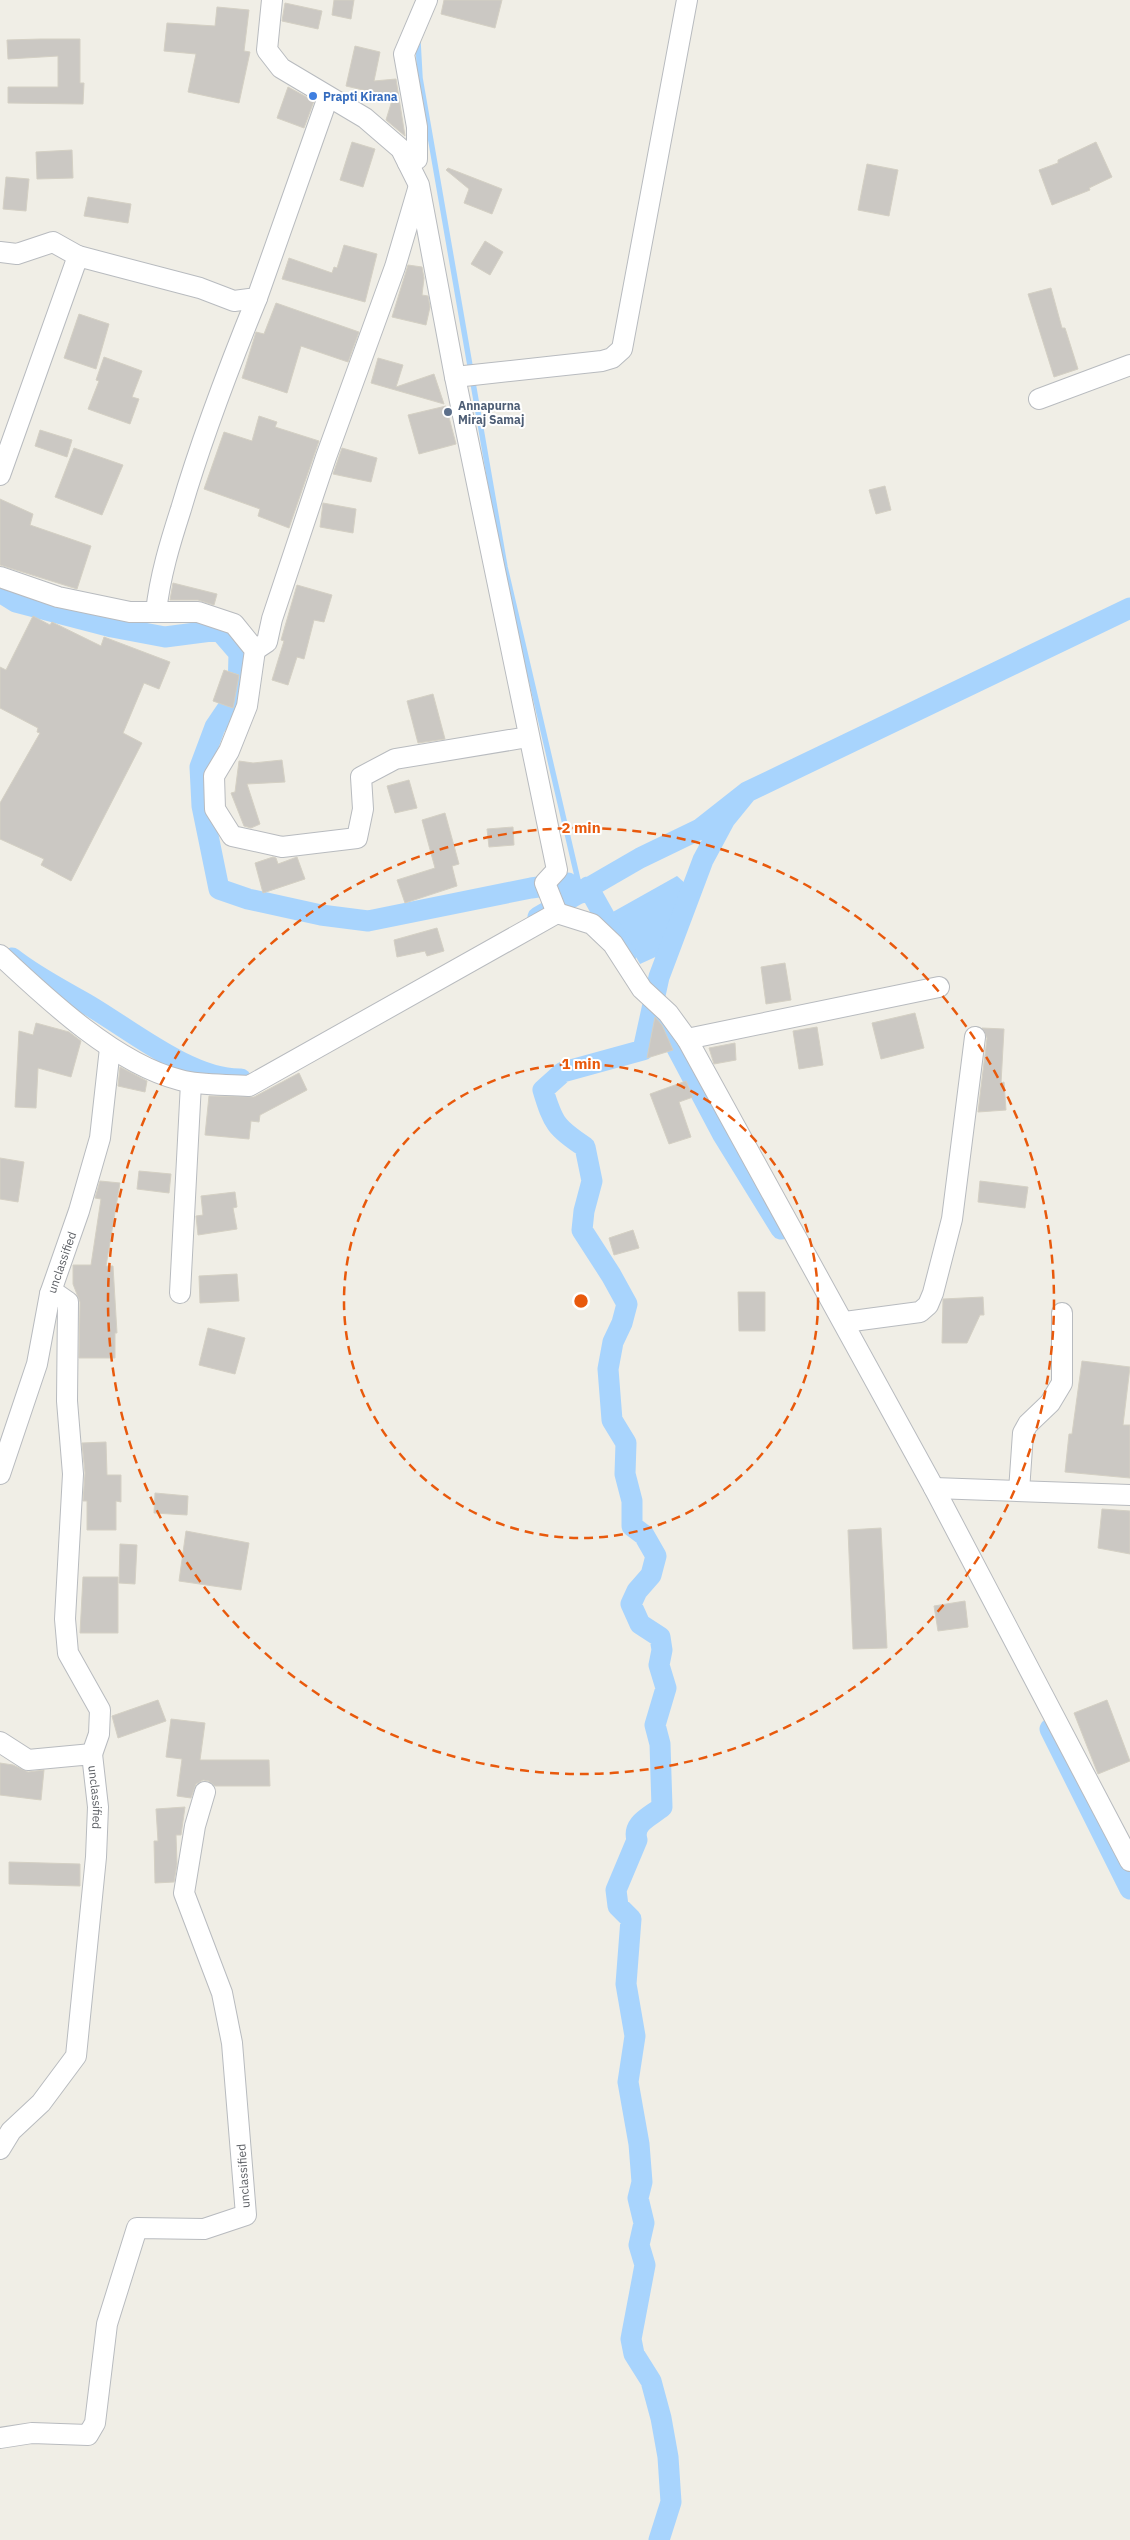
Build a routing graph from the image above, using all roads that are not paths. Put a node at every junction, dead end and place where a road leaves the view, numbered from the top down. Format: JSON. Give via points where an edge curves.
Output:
{"nodes":[{"id":1,"x":272,"y":0,"type":"edge"},
{"id":2,"x":427,"y":0,"type":"edge"},
{"id":3,"x":687,"y":0,"type":"edge"},
{"id":4,"x":328,"y":97,"type":"junction"},
{"id":5,"x":408,"y":163,"type":"junction"},
{"id":6,"x":419,"y":184,"type":"junction"},
{"id":7,"x":0,"y":252,"type":"edge"},
{"id":8,"x":78,"y":256,"type":"junction"},
{"id":9,"x":257,"y":298,"type":"junction"},
{"id":10,"x":1130,"y":365,"type":"edge"},
{"id":11,"x":455,"y":377,"type":"junction"},
{"id":12,"x":1039,"y":399,"type":"dead end"},
{"id":13,"x":0,"y":475,"type":"edge"},
{"id":14,"x":0,"y":577,"type":"edge"},
{"id":15,"x":156,"y":612,"type":"junction"},
{"id":16,"x":255,"y":650,"type":"junction"},
{"id":17,"x":528,"y":737,"type":"junction"},
{"id":18,"x":557,"y":912,"type":"junction"},
{"id":19,"x":0,"y":956,"type":"edge"},
{"id":20,"x":938,"y":987,"type":"dead end"},
{"id":21,"x":975,"y":1037,"type":"dead end"},
{"id":22,"x":687,"y":1039,"type":"junction"},
{"id":23,"x":110,"y":1048,"type":"junction"},
{"id":24,"x":191,"y":1083,"type":"junction"},
{"id":25,"x":180,"y":1293,"type":"dead end"},
{"id":26,"x":50,"y":1294,"type":"junction"},
{"id":27,"x":1062,"y":1313,"type":"dead end"},
{"id":28,"x":845,"y":1322,"type":"junction"},
{"id":29,"x":0,"y":1474,"type":"edge"},
{"id":30,"x":934,"y":1488,"type":"junction"},
{"id":31,"x":1019,"y":1491,"type":"junction"},
{"id":32,"x":1130,"y":1495,"type":"edge"},
{"id":33,"x":0,"y":1742,"type":"edge"},
{"id":34,"x":92,"y":1754,"type":"junction"},
{"id":35,"x":205,"y":1792,"type":"dead end"},
{"id":36,"x":1128,"y":1853,"type":"edge"},
{"id":37,"x":0,"y":2149,"type":"edge"},
{"id":38,"x":0,"y":2438,"type":"edge"}],
"edges":[{"from":1,"to":4,"type":"street","via":[[267,50],[281,68]]},
{"from":2,"to":5,"type":"street","via":[[404,54],[417,126],[417,159]]},
{"from":3,"to":11,"type":"street","via":[[622,349],[612,358],[602,361]]},
{"from":4,"to":5,"type":"street","via":[[365,118],[401,149]]},
{"from":4,"to":9,"type":"street"},
{"from":5,"to":6,"type":"street"},
{"from":6,"to":11,"type":"street"},
{"from":6,"to":16,"type":"street","via":[[395,267],[326,456],[267,642]]},
{"from":7,"to":8,"type":"street","via":[[17,254],[53,242]]},
{"from":8,"to":9,"type":"street","via":[[200,288],[234,301]]},
{"from":8,"to":13,"type":"street"},
{"from":9,"to":15,"type":"street","via":[[188,484],[160,576]]},
{"from":10,"to":12,"type":"street"},
{"from":11,"to":17,"type":"street"},
{"from":14,"to":15,"type":"street","via":[[58,597],[130,612]]},
{"from":15,"to":16,"type":"street","via":[[198,612],[234,624]]},
{"from":16,"to":17,"type":"street","via":[[248,706],[229,751],[214,776],[216,808],[232,836],[282,847],[357,838],[363,809],[361,776],[395,758]]},
{"from":17,"to":18,"type":"street","via":[[557,870],[545,883]]},
{"from":18,"to":22,"type":"street","via":[[592,924],[612,944],[642,989],[659,1004]]},
{"from":18,"to":24,"type":"street","via":[[249,1086]]},
{"from":19,"to":23,"type":"street"},
{"from":20,"to":22,"type":"street"},
{"from":21,"to":28,"type":"street","via":[[952,1218],[934,1293],[920,1312]]},
{"from":22,"to":28,"type":"street"},
{"from":23,"to":24,"type":"street","via":[[153,1070]]},
{"from":23,"to":26,"type":"street","name":"unclassified","via":[[100,1138]]},
{"from":24,"to":25,"type":"street"},
{"from":26,"to":29,"type":"street","name":"unclassified","via":[[37,1364]]},
{"from":26,"to":34,"type":"street","via":[[68,1302],[67,1401],[73,1474],[65,1619],[68,1653],[100,1710],[99,1734]]},
{"from":27,"to":31,"type":"street","via":[[1062,1383],[1050,1403],[1023,1433]]},
{"from":28,"to":30,"type":"street"},
{"from":30,"to":31,"type":"street"},
{"from":30,"to":36,"type":"street"},
{"from":31,"to":32,"type":"street"},
{"from":33,"to":34,"type":"street","name":"unclassified","via":[[28,1760]]},
{"from":34,"to":37,"type":"street","name":"unclassified","via":[[98,1807],[96,1857],[76,2056],[41,2103],[11,2132]]},
{"from":35,"to":38,"type":"street","name":"unclassified","via":[[195,1826],[184,1893],[222,1994],[232,2042],[246,2215],[204,2229],[137,2228],[107,2324],[95,2423],[88,2435],[32,2434]]}]}
